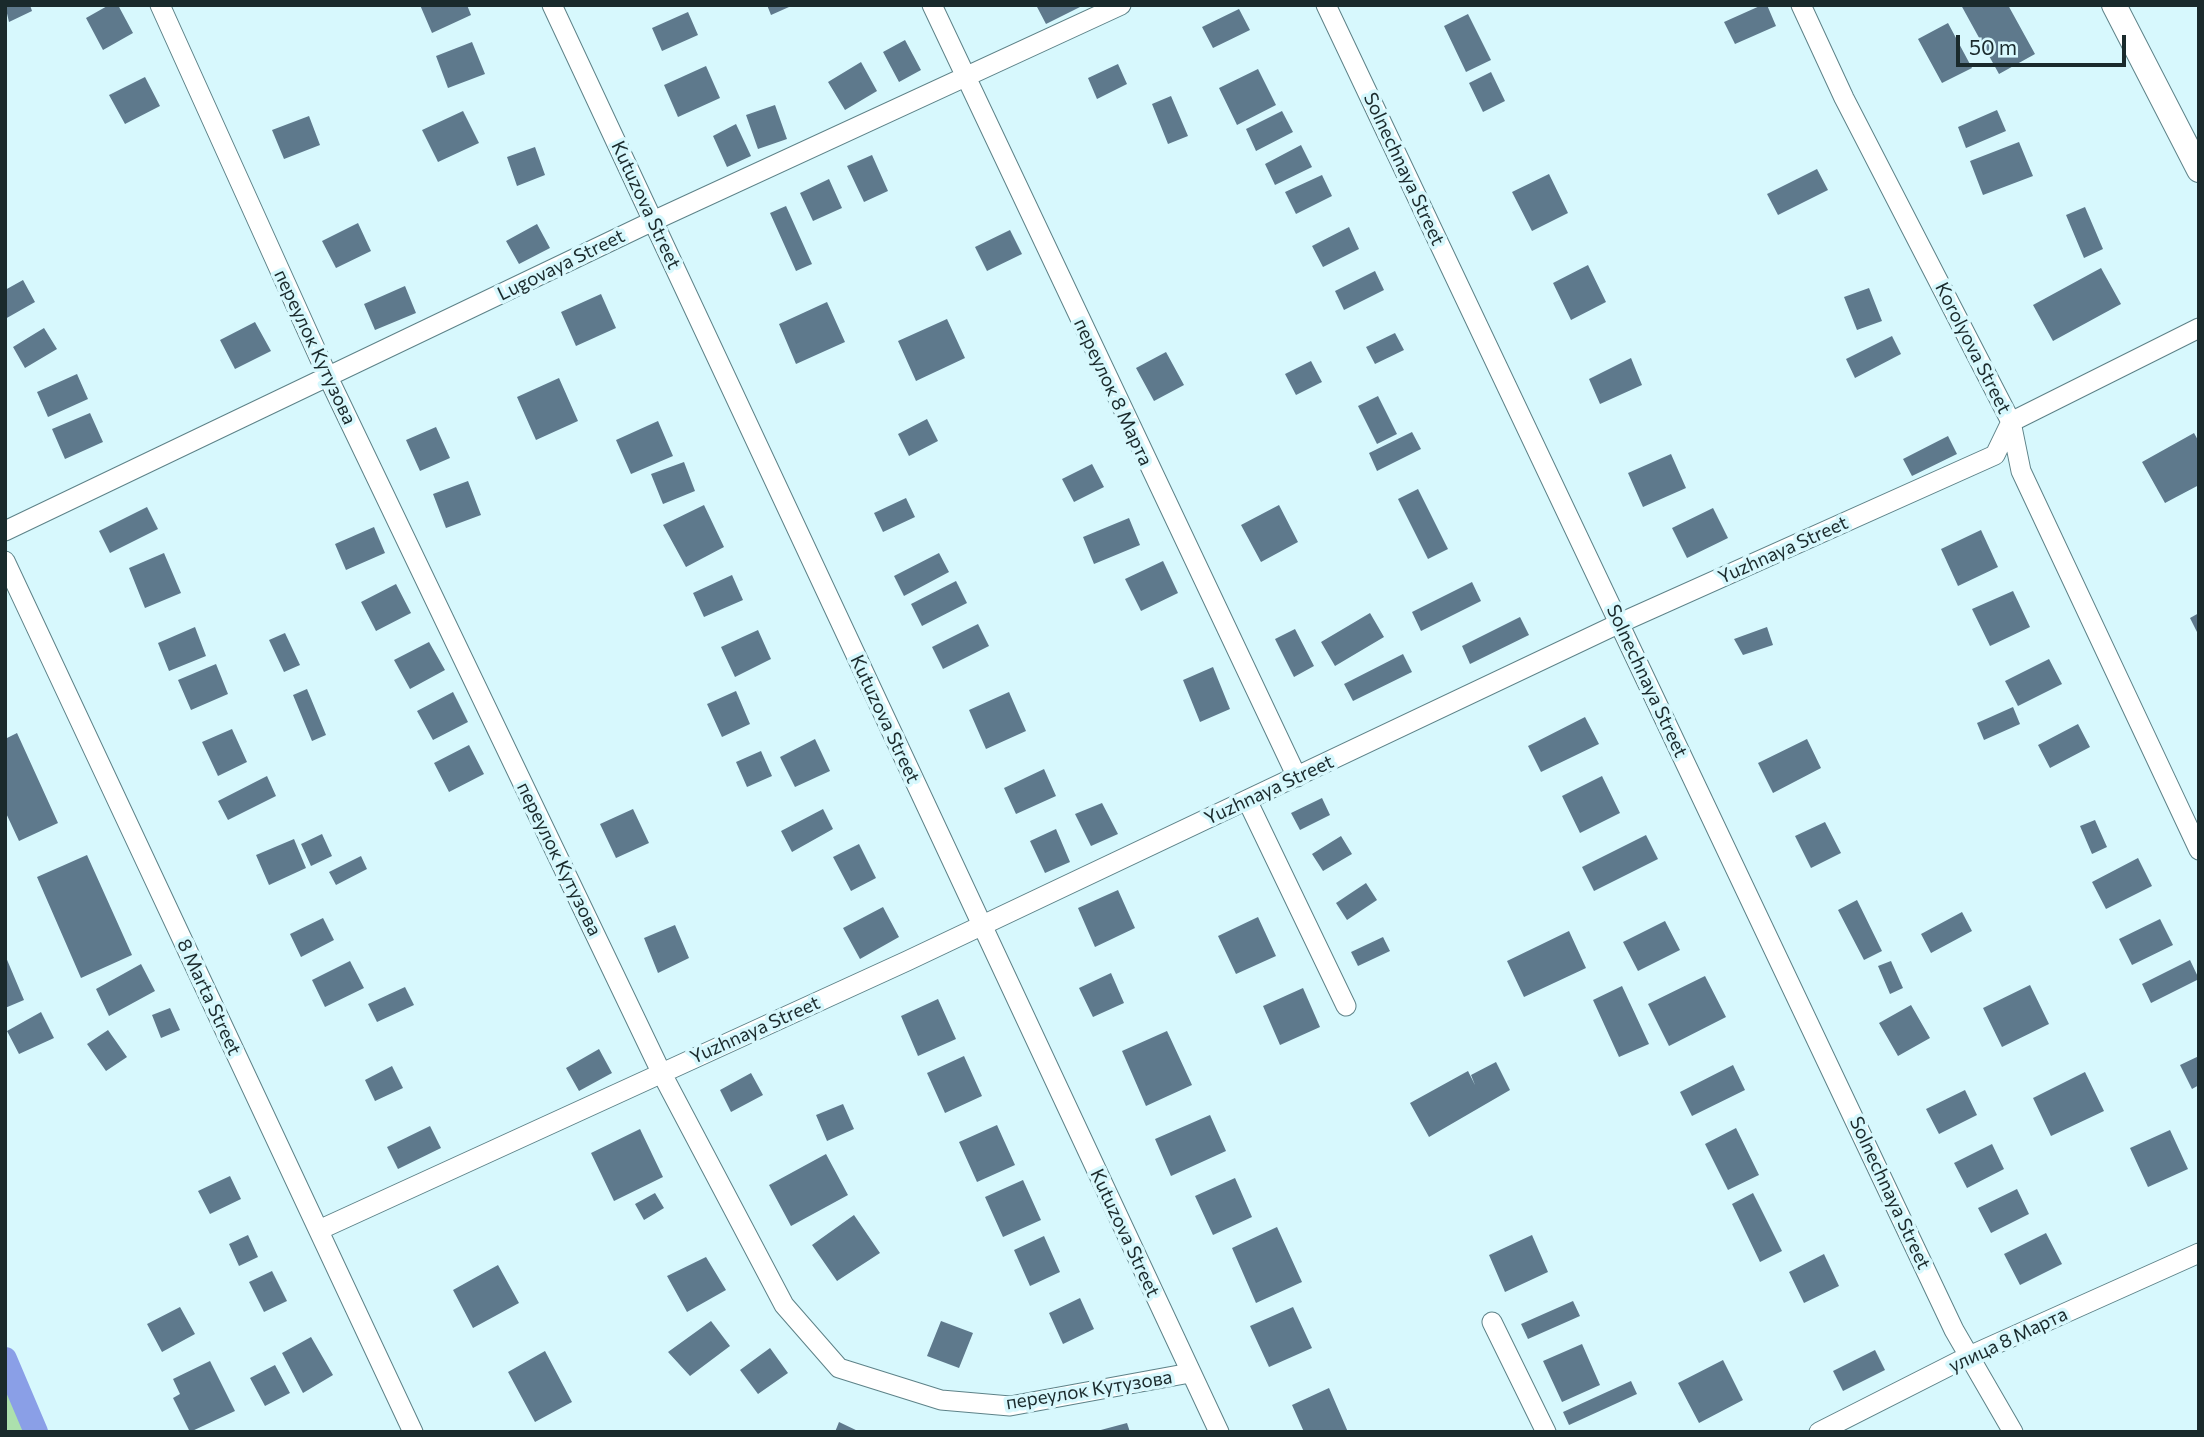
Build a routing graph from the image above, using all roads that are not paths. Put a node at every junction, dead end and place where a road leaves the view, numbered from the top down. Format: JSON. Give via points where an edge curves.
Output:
{"nodes":[{"id":1,"x":160,"y":5,"type":"edge"},
{"id":2,"x":552,"y":5,"type":"edge"},
{"id":3,"x":932,"y":5,"type":"edge"},
{"id":4,"x":1121,"y":5,"type":"edge"},
{"id":5,"x":1326,"y":5,"type":"edge"},
{"id":6,"x":1801,"y":5,"type":"edge"},
{"id":7,"x":2114,"y":5,"type":"edge"},
{"id":8,"x":964,"y":77,"type":"junction"},
{"id":9,"x":2199,"y":170,"type":"edge"},
{"id":10,"x":653,"y":220,"type":"junction"},
{"id":11,"x":2199,"y":328,"type":"edge"},
{"id":12,"x":328,"y":376,"type":"junction"},
{"id":13,"x":2011,"y":422,"type":"junction"},
{"id":14,"x":5,"y":531,"type":"edge"},
{"id":15,"x":5,"y":561,"type":"edge"},
{"id":16,"x":1619,"y":623,"type":"junction"},
{"id":17,"x":1297,"y":777,"type":"junction"},
{"id":18,"x":1247,"y":800,"type":"junction"},
{"id":19,"x":2199,"y":850,"type":"edge"},
{"id":20,"x":981,"y":925,"type":"junction"},
{"id":21,"x":1346,"y":1006,"type":"dead end"},
{"id":22,"x":661,"y":1072,"type":"junction"},
{"id":23,"x":319,"y":1230,"type":"junction"},
{"id":24,"x":2199,"y":1253,"type":"edge"},
{"id":25,"x":1492,"y":1322,"type":"dead end"},
{"id":26,"x":1967,"y":1357,"type":"junction"},
{"id":27,"x":1190,"y":1373,"type":"junction"},
{"id":28,"x":413,"y":1432,"type":"edge"},
{"id":29,"x":1219,"y":1432,"type":"edge"},
{"id":30,"x":1546,"y":1432,"type":"edge"},
{"id":31,"x":1819,"y":1432,"type":"edge"},
{"id":32,"x":2013,"y":1432,"type":"edge"}],
"edges":[{"from":1,"to":12,"type":"street","name":"переулок Кутузова"},
{"from":2,"to":10,"type":"street","name":"Kutuzova Street"},
{"from":3,"to":8,"type":"street","name":"переулок 8 Марта"},
{"from":4,"to":8,"type":"street","name":"Lugovaya Street"},
{"from":5,"to":16,"type":"street","name":"Solnechnaya Street"},
{"from":6,"to":13,"type":"street","name":"Korolyova Street"},
{"from":7,"to":9,"type":"street"},
{"from":8,"to":10,"type":"street","name":"Lugovaya Street"},
{"from":8,"to":17,"type":"street","name":"переулок 8 Марта"},
{"from":10,"to":12,"type":"street","name":"Lugovaya Street"},
{"from":10,"to":20,"type":"street","name":"Kutuzova Street"},
{"from":11,"to":13,"type":"street"},
{"from":12,"to":14,"type":"street","name":"Lugovaya Street"},
{"from":12,"to":22,"type":"street","name":"переулок Кутузова"},
{"from":13,"to":16,"type":"street","name":"Yuzhnaya Street","via":[[1995,455]]},
{"from":13,"to":19,"type":"street","name":"Korolyova Street","via":[[2021,471]]},
{"from":15,"to":23,"type":"street","name":"8 Marta Street"},
{"from":16,"to":17,"type":"street","name":"Yuzhnaya Street"},
{"from":16,"to":26,"type":"street","name":"Solnechnaya Street"},
{"from":17,"to":18,"type":"street","name":"Yuzhnaya Street"},
{"from":18,"to":20,"type":"street","name":"Yuzhnaya Street"},
{"from":18,"to":21,"type":"street"},
{"from":20,"to":22,"type":"street","name":"Yuzhnaya Street"},
{"from":20,"to":27,"type":"street","name":"Kutuzova Street"},
{"from":22,"to":23,"type":"street","name":"Yuzhnaya Street"},
{"from":22,"to":27,"type":"street","name":"переулок Кутузова","via":[[784,1305],[839,1368],[941,1401],[1010,1406]]},
{"from":23,"to":28,"type":"street","name":"8 Marta Street"},
{"from":24,"to":26,"type":"street","name":"улица 8 Марта"},
{"from":25,"to":30,"type":"street"},
{"from":26,"to":31,"type":"street","name":"улица 8 Марта"},
{"from":26,"to":32,"type":"street","name":"Solnechnaya Street"},
{"from":27,"to":29,"type":"street","name":"Kutuzova Street"}]}
